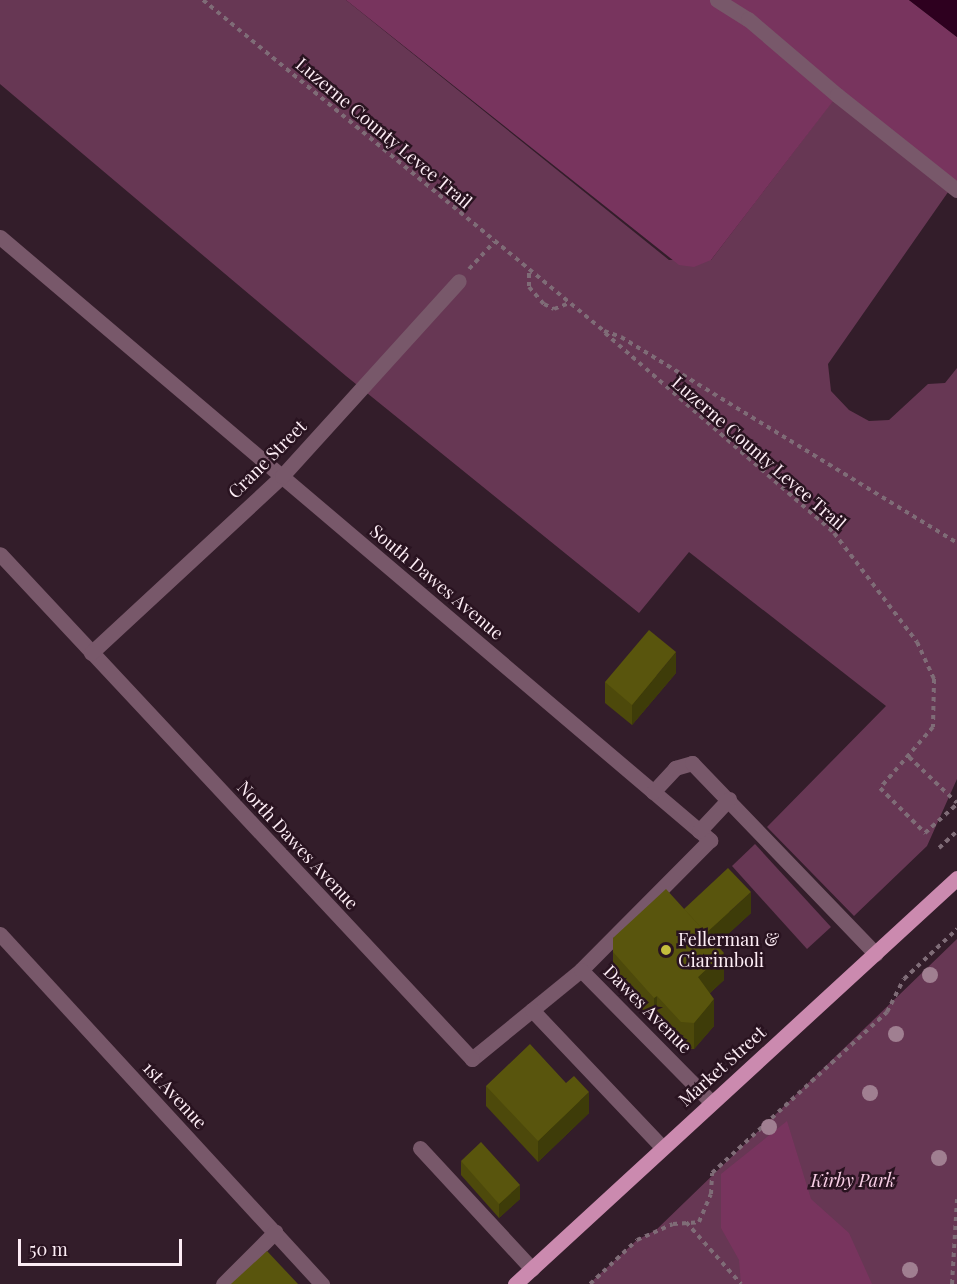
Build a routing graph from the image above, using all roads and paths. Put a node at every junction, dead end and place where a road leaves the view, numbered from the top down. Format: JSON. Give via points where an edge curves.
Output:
{"nodes":[{"id":1,"x":203,"y":0,"type":"edge"},
{"id":2,"x":717,"y":0,"type":"edge"},
{"id":3,"x":957,"y":190,"type":"edge"},
{"id":4,"x":0,"y":237,"type":"edge"},
{"id":5,"x":494,"y":242,"type":"junction"},
{"id":6,"x":478,"y":260,"type":"dead end"},
{"id":7,"x":529,"y":273,"type":"junction"},
{"id":8,"x":459,"y":281,"type":"dead end"},
{"id":9,"x":568,"y":304,"type":"junction"},
{"id":10,"x":603,"y":332,"type":"junction"},
{"id":11,"x":282,"y":476,"type":"junction"},
{"id":12,"x":957,"y":543,"type":"edge"},
{"id":13,"x":0,"y":554,"type":"edge"},
{"id":14,"x":91,"y":653,"type":"junction"},
{"id":15,"x":909,"y":757,"type":"junction"},
{"id":16,"x":653,"y":792,"type":"junction"},
{"id":17,"x":729,"y":799,"type":"junction"},
{"id":18,"x":957,"y":804,"type":"edge"},
{"id":19,"x":699,"y":831,"type":"junction"},
{"id":20,"x":957,"y":831,"type":"edge"},
{"id":21,"x":939,"y":848,"type":"dead end"},
{"id":22,"x":957,"y":878,"type":"edge"},
{"id":23,"x":957,"y":929,"type":"edge"},
{"id":24,"x":0,"y":934,"type":"edge"},
{"id":25,"x":876,"y":954,"type":"junction"},
{"id":26,"x":581,"y":969,"type":"junction"},
{"id":27,"x":532,"y":1010,"type":"junction"},
{"id":28,"x":711,"y":1101,"type":"junction"},
{"id":29,"x":662,"y":1147,"type":"junction"},
{"id":30,"x":420,"y":1148,"type":"dead end"},
{"id":31,"x":957,"y":1198,"type":"edge"},
{"id":32,"x":686,"y":1222,"type":"junction"},
{"id":33,"x":275,"y":1232,"type":"junction"},
{"id":34,"x":532,"y":1269,"type":"junction"},
{"id":35,"x":223,"y":1284,"type":"edge"},
{"id":36,"x":322,"y":1284,"type":"edge"},
{"id":37,"x":515,"y":1284,"type":"edge"},
{"id":38,"x":590,"y":1284,"type":"edge"},
{"id":39,"x":741,"y":1284,"type":"edge"},
{"id":40,"x":952,"y":1284,"type":"edge"}],
"edges":[{"from":1,"to":5,"type":"path","name":"Luzerne County Levee Trail"},
{"from":2,"to":3,"type":"street","via":[[748,19]]},
{"from":4,"to":11,"type":"street","name":"South Dawes Avenue"},
{"from":5,"to":6,"type":"path"},
{"from":5,"to":7,"type":"path","name":"Luzerne County Levee Trail"},
{"from":7,"to":9,"type":"path","name":"Luzerne County Levee Trail"},
{"from":7,"to":9,"type":"path","via":[[529,287],[544,304],[554,309]]},
{"from":8,"to":11,"type":"street","name":"Crane Street"},
{"from":9,"to":10,"type":"path","name":"Luzerne County Levee Trail"},
{"from":10,"to":12,"type":"path","name":"Luzerne County Levee Trail","via":[[621,337]]},
{"from":10,"to":15,"type":"path","name":"Luzerne County Levee Trail","via":[[834,532],[917,642],[931,670],[936,699],[933,727]]},
{"from":11,"to":14,"type":"street","name":"Crane Street"},
{"from":11,"to":16,"type":"street","name":"South Dawes Avenue"},
{"from":13,"to":14,"type":"street","name":"North Dawes Avenue"},
{"from":14,"to":27,"type":"street","name":"North Dawes Avenue","via":[[472,1059]]},
{"from":15,"to":18,"type":"path"},
{"from":15,"to":18,"type":"path","name":"Luzerne County Levee Trail","via":[[880,788],[925,832]]},
{"from":16,"to":17,"type":"street","via":[[675,768],[692,763]]},
{"from":16,"to":19,"type":"street","name":"South Dawes Avenue"},
{"from":17,"to":19,"type":"street"},
{"from":17,"to":25,"type":"street"},
{"from":19,"to":26,"type":"street","via":[[710,840]]},
{"from":20,"to":21,"type":"path"},
{"from":22,"to":25,"type":"main road","name":"Market Street"},
{"from":23,"to":32,"type":"path","via":[[904,979],[887,1012],[712,1173],[705,1212],[699,1222]]},
{"from":24,"to":33,"type":"street","name":"1st Avenue"},
{"from":25,"to":28,"type":"main road","name":"Market Street"},
{"from":26,"to":27,"type":"street","name":"North Dawes Avenue"},
{"from":26,"to":28,"type":"street","name":"Dawes Avenue"},
{"from":27,"to":29,"type":"street"},
{"from":28,"to":29,"type":"main road","name":"Market Street"},
{"from":29,"to":34,"type":"main road","name":"Market Street"},
{"from":30,"to":34,"type":"street"},
{"from":31,"to":40,"type":"path"},
{"from":32,"to":38,"type":"path","via":[[637,1240]]},
{"from":32,"to":39,"type":"path"},
{"from":33,"to":35,"type":"street"},
{"from":33,"to":36,"type":"street","name":"1st Avenue"},
{"from":34,"to":37,"type":"main road","name":"Market Street"}]}
